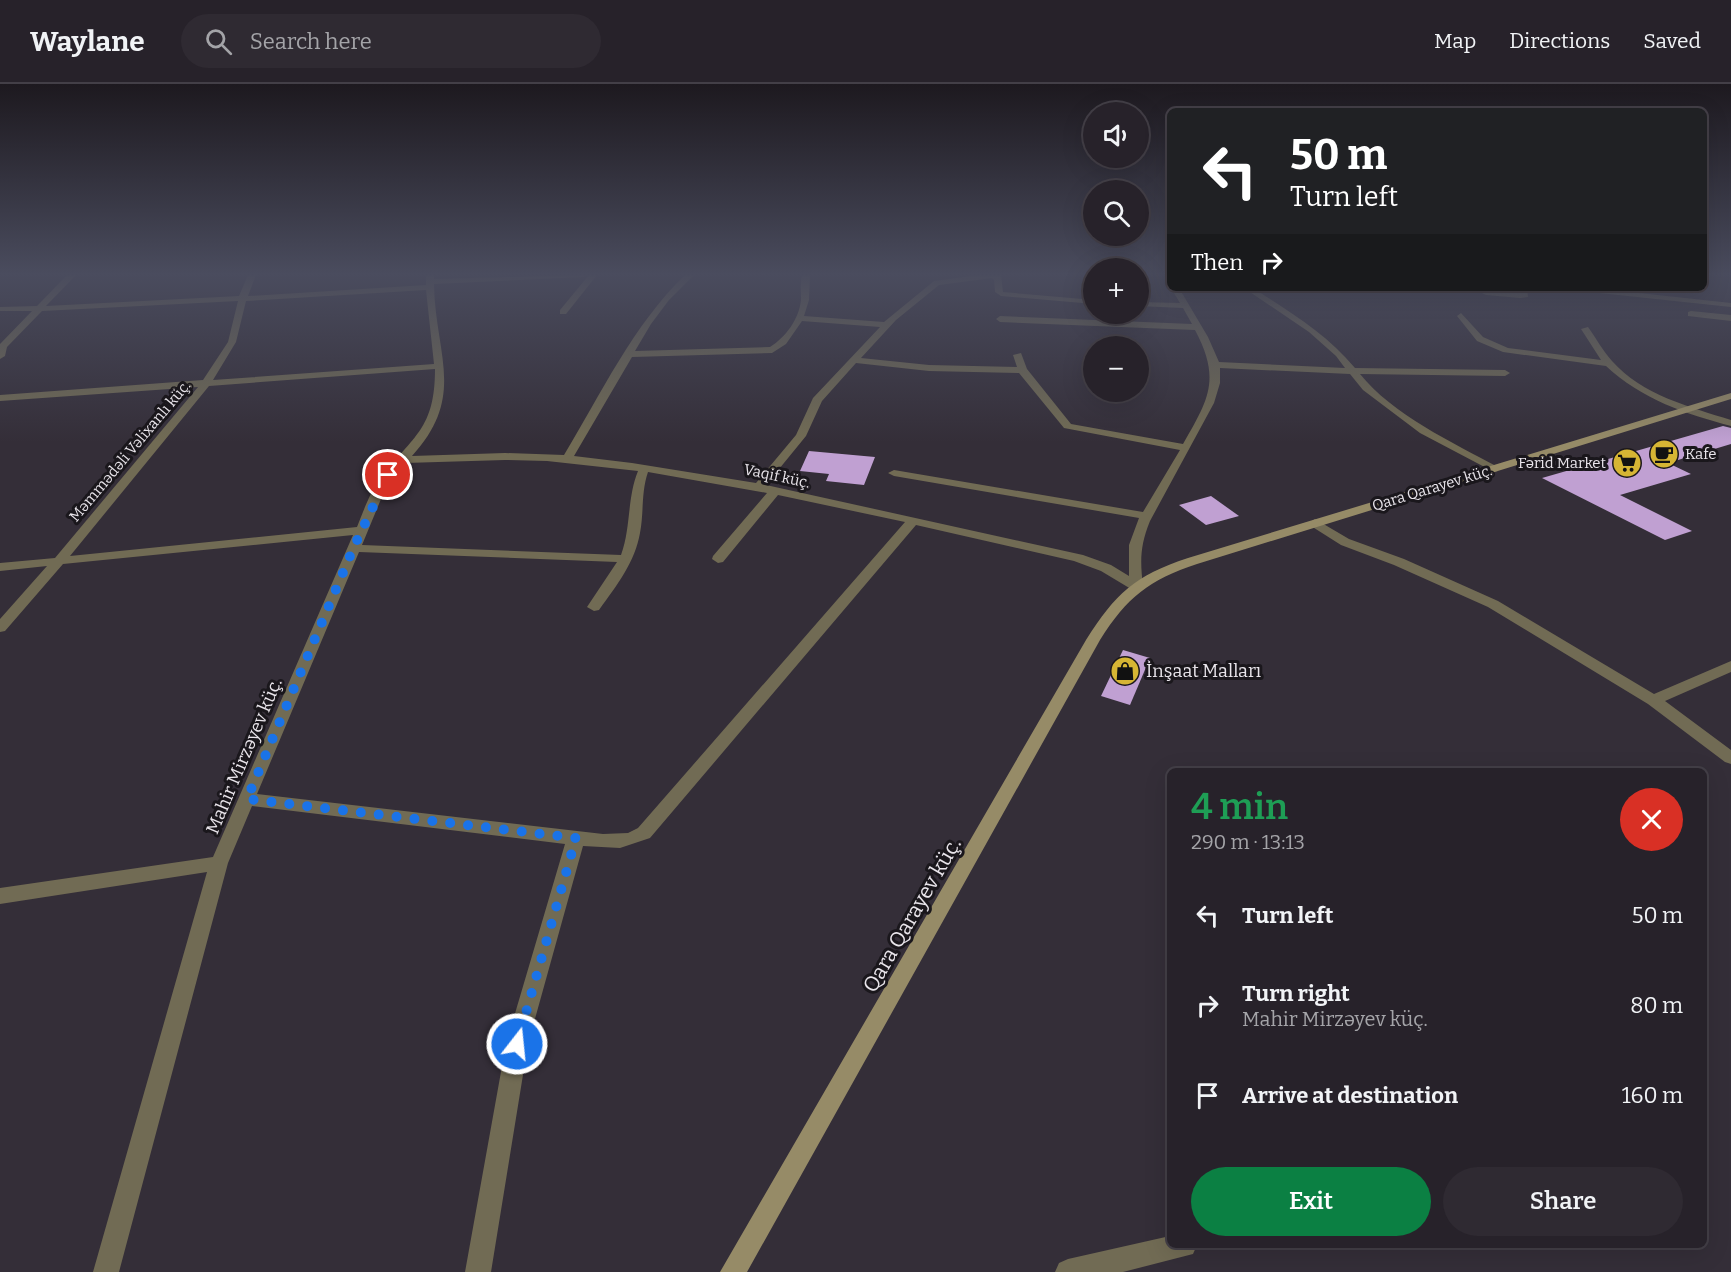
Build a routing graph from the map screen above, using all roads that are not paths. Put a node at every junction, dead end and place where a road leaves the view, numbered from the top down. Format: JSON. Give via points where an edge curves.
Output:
{"nodes":[{"id":1,"x":18,"y":330,"type":"edge"},
{"id":2,"x":235,"y":330,"type":"edge"},
{"id":3,"x":436,"y":330,"type":"edge"},
{"id":4,"x":644,"y":330,"type":"edge"},
{"id":5,"x":791,"y":330,"type":"edge"},
{"id":6,"x":881,"y":330,"type":"edge"},
{"id":7,"x":1198,"y":330,"type":"edge"},
{"id":8,"x":1312,"y":330,"type":"edge"},
{"id":9,"x":1473,"y":330,"type":"edge"},
{"id":10,"x":1586,"y":330,"type":"edge"},
{"id":11,"x":628,"y":354,"type":"junction"},
{"id":12,"x":1018,"y":355,"type":"dead end"},
{"id":13,"x":0,"y":356,"type":"edge"},
{"id":14,"x":855,"y":360,"type":"junction"},
{"id":15,"x":1610,"y":364,"type":"junction"},
{"id":16,"x":1215,"y":365,"type":"junction"},
{"id":17,"x":440,"y":366,"type":"junction"},
{"id":18,"x":1022,"y":370,"type":"junction"},
{"id":19,"x":1351,"y":371,"type":"junction"},
{"id":20,"x":1505,"y":373,"type":"dead end"},
{"id":21,"x":205,"y":384,"type":"junction"},
{"id":22,"x":1731,"y":396,"type":"edge"},
{"id":23,"x":0,"y":398,"type":"edge"},
{"id":24,"x":1685,"y":408,"type":"junction"},
{"id":25,"x":1731,"y":423,"type":"edge"},
{"id":26,"x":1185,"y":448,"type":"junction"},
{"id":27,"x":567,"y":459,"type":"junction"},
{"id":28,"x":400,"y":460,"type":"junction"},
{"id":29,"x":644,"y":469,"type":"junction"},
{"id":30,"x":1494,"y":470,"type":"junction"},
{"id":31,"x":894,"y":473,"type":"dead end"},
{"id":32,"x":759,"y":487,"type":"junction"},
{"id":33,"x":775,"y":491,"type":"junction"},
{"id":34,"x":1147,"y":516,"type":"junction"},
{"id":35,"x":913,"y":521,"type":"junction"},
{"id":36,"x":1315,"y":523,"type":"junction"},
{"id":37,"x":362,"y":530,"type":"junction"},
{"id":38,"x":353,"y":549,"type":"junction"},
{"id":39,"x":627,"y":559,"type":"junction"},
{"id":40,"x":718,"y":559,"type":"dead end"},
{"id":41,"x":58,"y":562,"type":"junction"},
{"id":42,"x":0,"y":567,"type":"edge"},
{"id":43,"x":1136,"y":586,"type":"junction"},
{"id":44,"x":594,"y":607,"type":"dead end"},
{"id":45,"x":0,"y":628,"type":"edge"},
{"id":46,"x":1731,"y":666,"type":"edge"},
{"id":47,"x":1653,"y":700,"type":"junction"},
{"id":48,"x":1731,"y":758,"type":"edge"},
{"id":49,"x":247,"y":799,"type":"junction"},
{"id":50,"x":576,"y":838,"type":"junction"},
{"id":51,"x":219,"y":863,"type":"junction"},
{"id":52,"x":0,"y":896,"type":"edge"},
{"id":53,"x":1171,"y":1248,"type":"edge"},
{"id":54,"x":106,"y":1272,"type":"edge"},
{"id":55,"x":478,"y":1272,"type":"edge"},
{"id":56,"x":733,"y":1272,"type":"edge"},
{"id":57,"x":1068,"y":1272,"type":"edge"}],
"edges":[{"from":1,"to":13,"type":"street","via":[[3,346]]},
{"from":2,"to":21,"type":"street","name":"Məmmədəli Vəlixanlı küç.","via":[[232,342]]},
{"from":3,"to":17,"type":"street","name":"Mahir Mirzəyev küç."},
{"from":4,"to":11,"type":"street"},
{"from":5,"to":11,"type":"street","via":[[783,344],[772,350]]},
{"from":6,"to":14,"type":"street"},
{"from":7,"to":16,"type":"street"},
{"from":8,"to":19,"type":"street","via":[[1339,354]]},
{"from":9,"to":15,"type":"street","via":[[1480,339],[1506,350]]},
{"from":10,"to":15,"type":"street"},
{"from":11,"to":27,"type":"street"},
{"from":12,"to":18,"type":"street"},
{"from":14,"to":18,"type":"street","via":[[929,368]]},
{"from":14,"to":32,"type":"street","via":[[817,400],[801,436]]},
{"from":15,"to":24,"type":"street","via":[[1643,391]]},
{"from":16,"to":19,"type":"street"},
{"from":16,"to":26,"type":"street","via":[[1214,395]]},
{"from":17,"to":21,"type":"street"},
{"from":17,"to":28,"type":"street","name":"Mahir Mirzəyev küç.","via":[[433,420]]},
{"from":18,"to":26,"type":"street","via":[[1068,426]]},
{"from":19,"to":20,"type":"street"},
{"from":19,"to":30,"type":"street","via":[[1366,388],[1424,430]]},
{"from":21,"to":23,"type":"street"},
{"from":21,"to":41,"type":"street","name":"Məmmədəli Vəlixanlı küç."},
{"from":22,"to":24,"type":"street","name":"Qara Qarayev küç."},
{"from":24,"to":25,"type":"street"},
{"from":24,"to":30,"type":"street","name":"Qara Qarayev küç."},
{"from":26,"to":34,"type":"street"},
{"from":27,"to":28,"type":"street","name":"Vaqif küç."},
{"from":27,"to":29,"type":"street","name":"Vaqif küç."},
{"from":28,"to":37,"type":"street","name":"Mahir Mirzəyev küç.","via":[[380,487]]},
{"from":29,"to":32,"type":"street","name":"Vaqif küç."},
{"from":29,"to":39,"type":"street","via":[[637,483],[634,532]]},
{"from":30,"to":36,"type":"street","name":"Qara Qarayev küç."},
{"from":31,"to":34,"type":"street"},
{"from":32,"to":33,"type":"street","name":"Vaqif küç."},
{"from":33,"to":35,"type":"street","name":"Vaqif küç."},
{"from":33,"to":40,"type":"street"},
{"from":34,"to":43,"type":"street","via":[[1136,541]]},
{"from":35,"to":43,"type":"street","name":"Vaqif küç.","via":[[1078,558],[1106,568]]},
{"from":35,"to":50,"type":"street","via":[[644,833],[621,842]]},
{"from":36,"to":43,"type":"street","name":"Qara Qarayev küç.","via":[[1183,564]]},
{"from":36,"to":47,"type":"street","via":[[1346,542],[1493,604]]},
{"from":37,"to":38,"type":"street","name":"Mahir Mirzəyev küç."},
{"from":37,"to":41,"type":"street"},
{"from":38,"to":39,"type":"street"},
{"from":38,"to":49,"type":"street","name":"Mahir Mirzəyev küç."},
{"from":39,"to":44,"type":"street"},
{"from":41,"to":42,"type":"street"},
{"from":41,"to":45,"type":"street","name":"Məmmədəli Vəlixanlı küç."},
{"from":43,"to":56,"type":"street","name":"Qara Qarayev küç.","via":[[1110,613],[1093,640]]},
{"from":46,"to":47,"type":"street"},
{"from":47,"to":48,"type":"street"},
{"from":49,"to":50,"type":"street"},
{"from":49,"to":51,"type":"street","name":"Mahir Mirzəyev küç."},
{"from":50,"to":55,"type":"street","via":[[517,1044]]},
{"from":51,"to":52,"type":"street"},
{"from":51,"to":54,"type":"street","name":"Mahir Mirzəyev küç."},
{"from":53,"to":57,"type":"street"}]}
